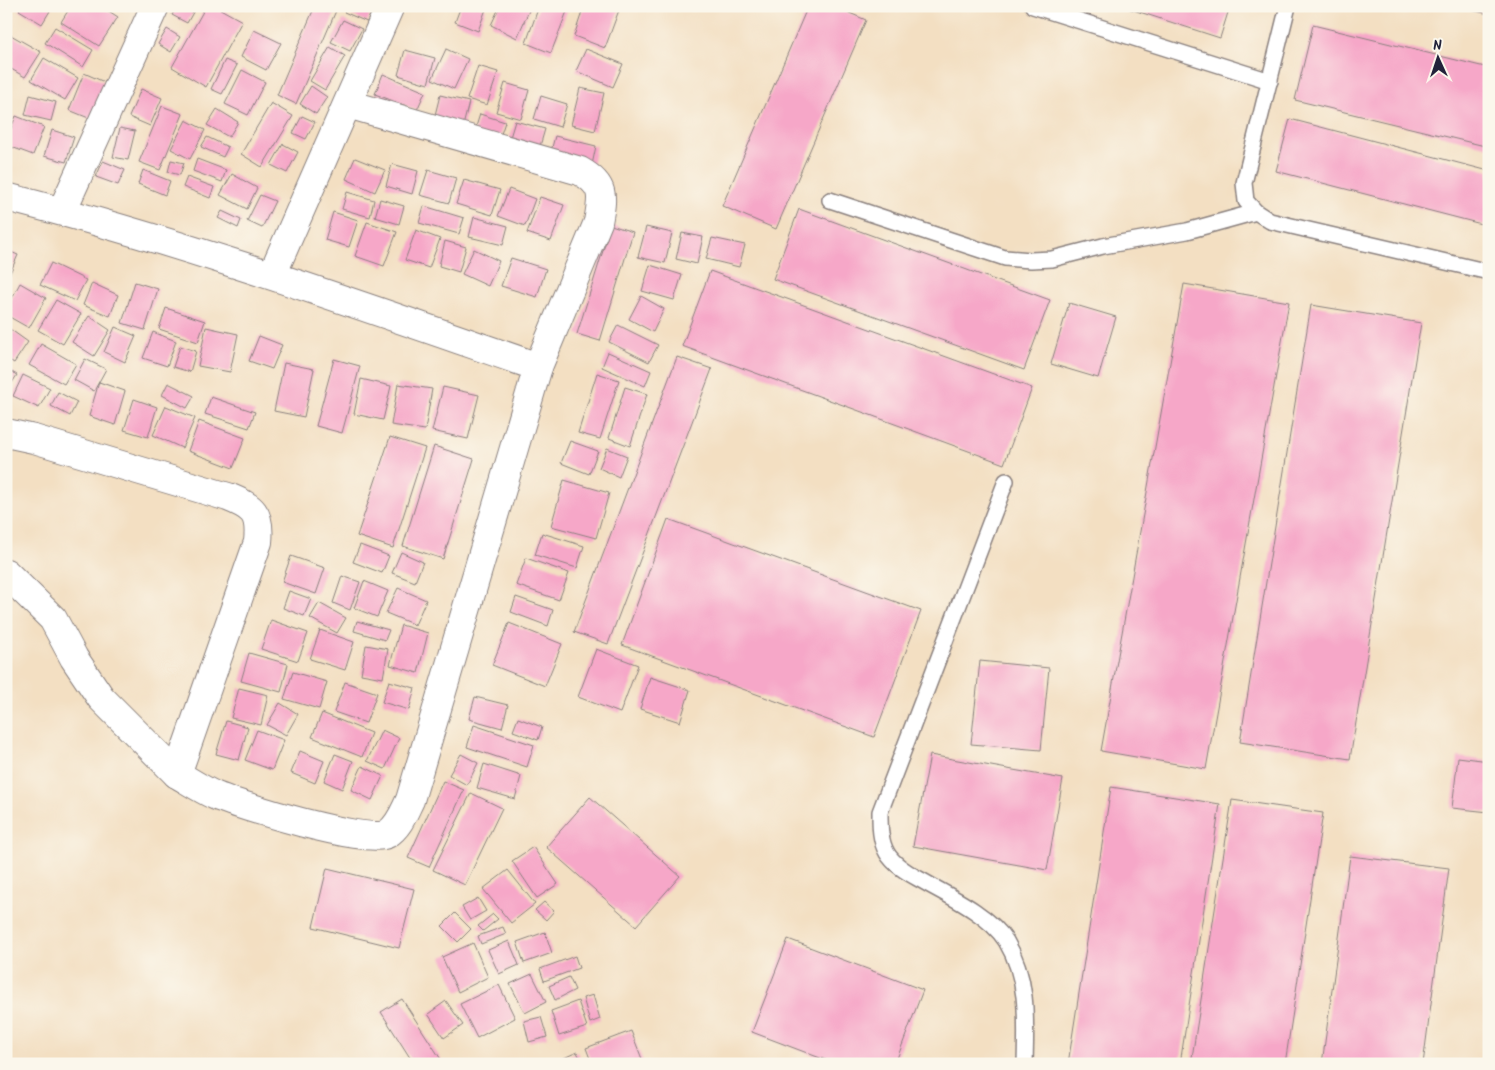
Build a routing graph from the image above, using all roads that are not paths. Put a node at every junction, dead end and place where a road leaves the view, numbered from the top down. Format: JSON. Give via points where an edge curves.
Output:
{"nodes":[{"id":1,"x":155,"y":6,"type":"edge"},
{"id":2,"x":390,"y":6,"type":"edge"},
{"id":3,"x":1033,"y":6,"type":"edge"},
{"id":4,"x":1288,"y":6,"type":"edge"},
{"id":5,"x":1270,"y":81,"type":"junction"},
{"id":6,"x":348,"y":104,"type":"junction"},
{"id":7,"x":6,"y":197,"type":"edge"},
{"id":8,"x":830,"y":200,"type":"dead end"},
{"id":9,"x":62,"y":211,"type":"junction"},
{"id":10,"x":1256,"y":212,"type":"junction"},
{"id":11,"x":1489,"y":272,"type":"edge"},
{"id":12,"x":272,"y":275,"type":"junction"},
{"id":13,"x":538,"y":367,"type":"junction"},
{"id":14,"x":6,"y":433,"type":"edge"},
{"id":15,"x":1006,"y":481,"type":"dead end"},
{"id":16,"x":6,"y":573,"type":"edge"},
{"id":17,"x":177,"y":774,"type":"junction"},
{"id":18,"x":1025,"y":1064,"type":"edge"}],
"edges":[{"from":1,"to":9,"type":"street"},
{"from":2,"to":6,"type":"street"},
{"from":3,"to":5,"type":"lane"},
{"from":4,"to":5,"type":"lane"},
{"from":5,"to":10,"type":"lane","via":[[1244,184],[1246,201]]},
{"from":6,"to":12,"type":"street"},
{"from":6,"to":13,"type":"street","via":[[580,171],[592,178],[600,189],[602,201],[598,222]]},
{"from":7,"to":9,"type":"street"},
{"from":8,"to":10,"type":"lane","via":[[1005,258],[1031,260],[1052,259]]},
{"from":9,"to":12,"type":"street"},
{"from":10,"to":11,"type":"lane","via":[[1270,221]]},
{"from":12,"to":13,"type":"street"},
{"from":13,"to":17,"type":"street","via":[[410,800],[399,823],[386,835],[369,837],[343,833],[214,795]]},
{"from":14,"to":17,"type":"street","via":[[228,497],[253,510],[260,528],[258,542]]},
{"from":15,"to":18,"type":"lane","via":[[880,812],[881,834],[887,854],[902,869],[982,916],[1006,940],[1020,972],[1027,1008]]},
{"from":16,"to":17,"type":"street","via":[[53,619],[101,698]]}]}
